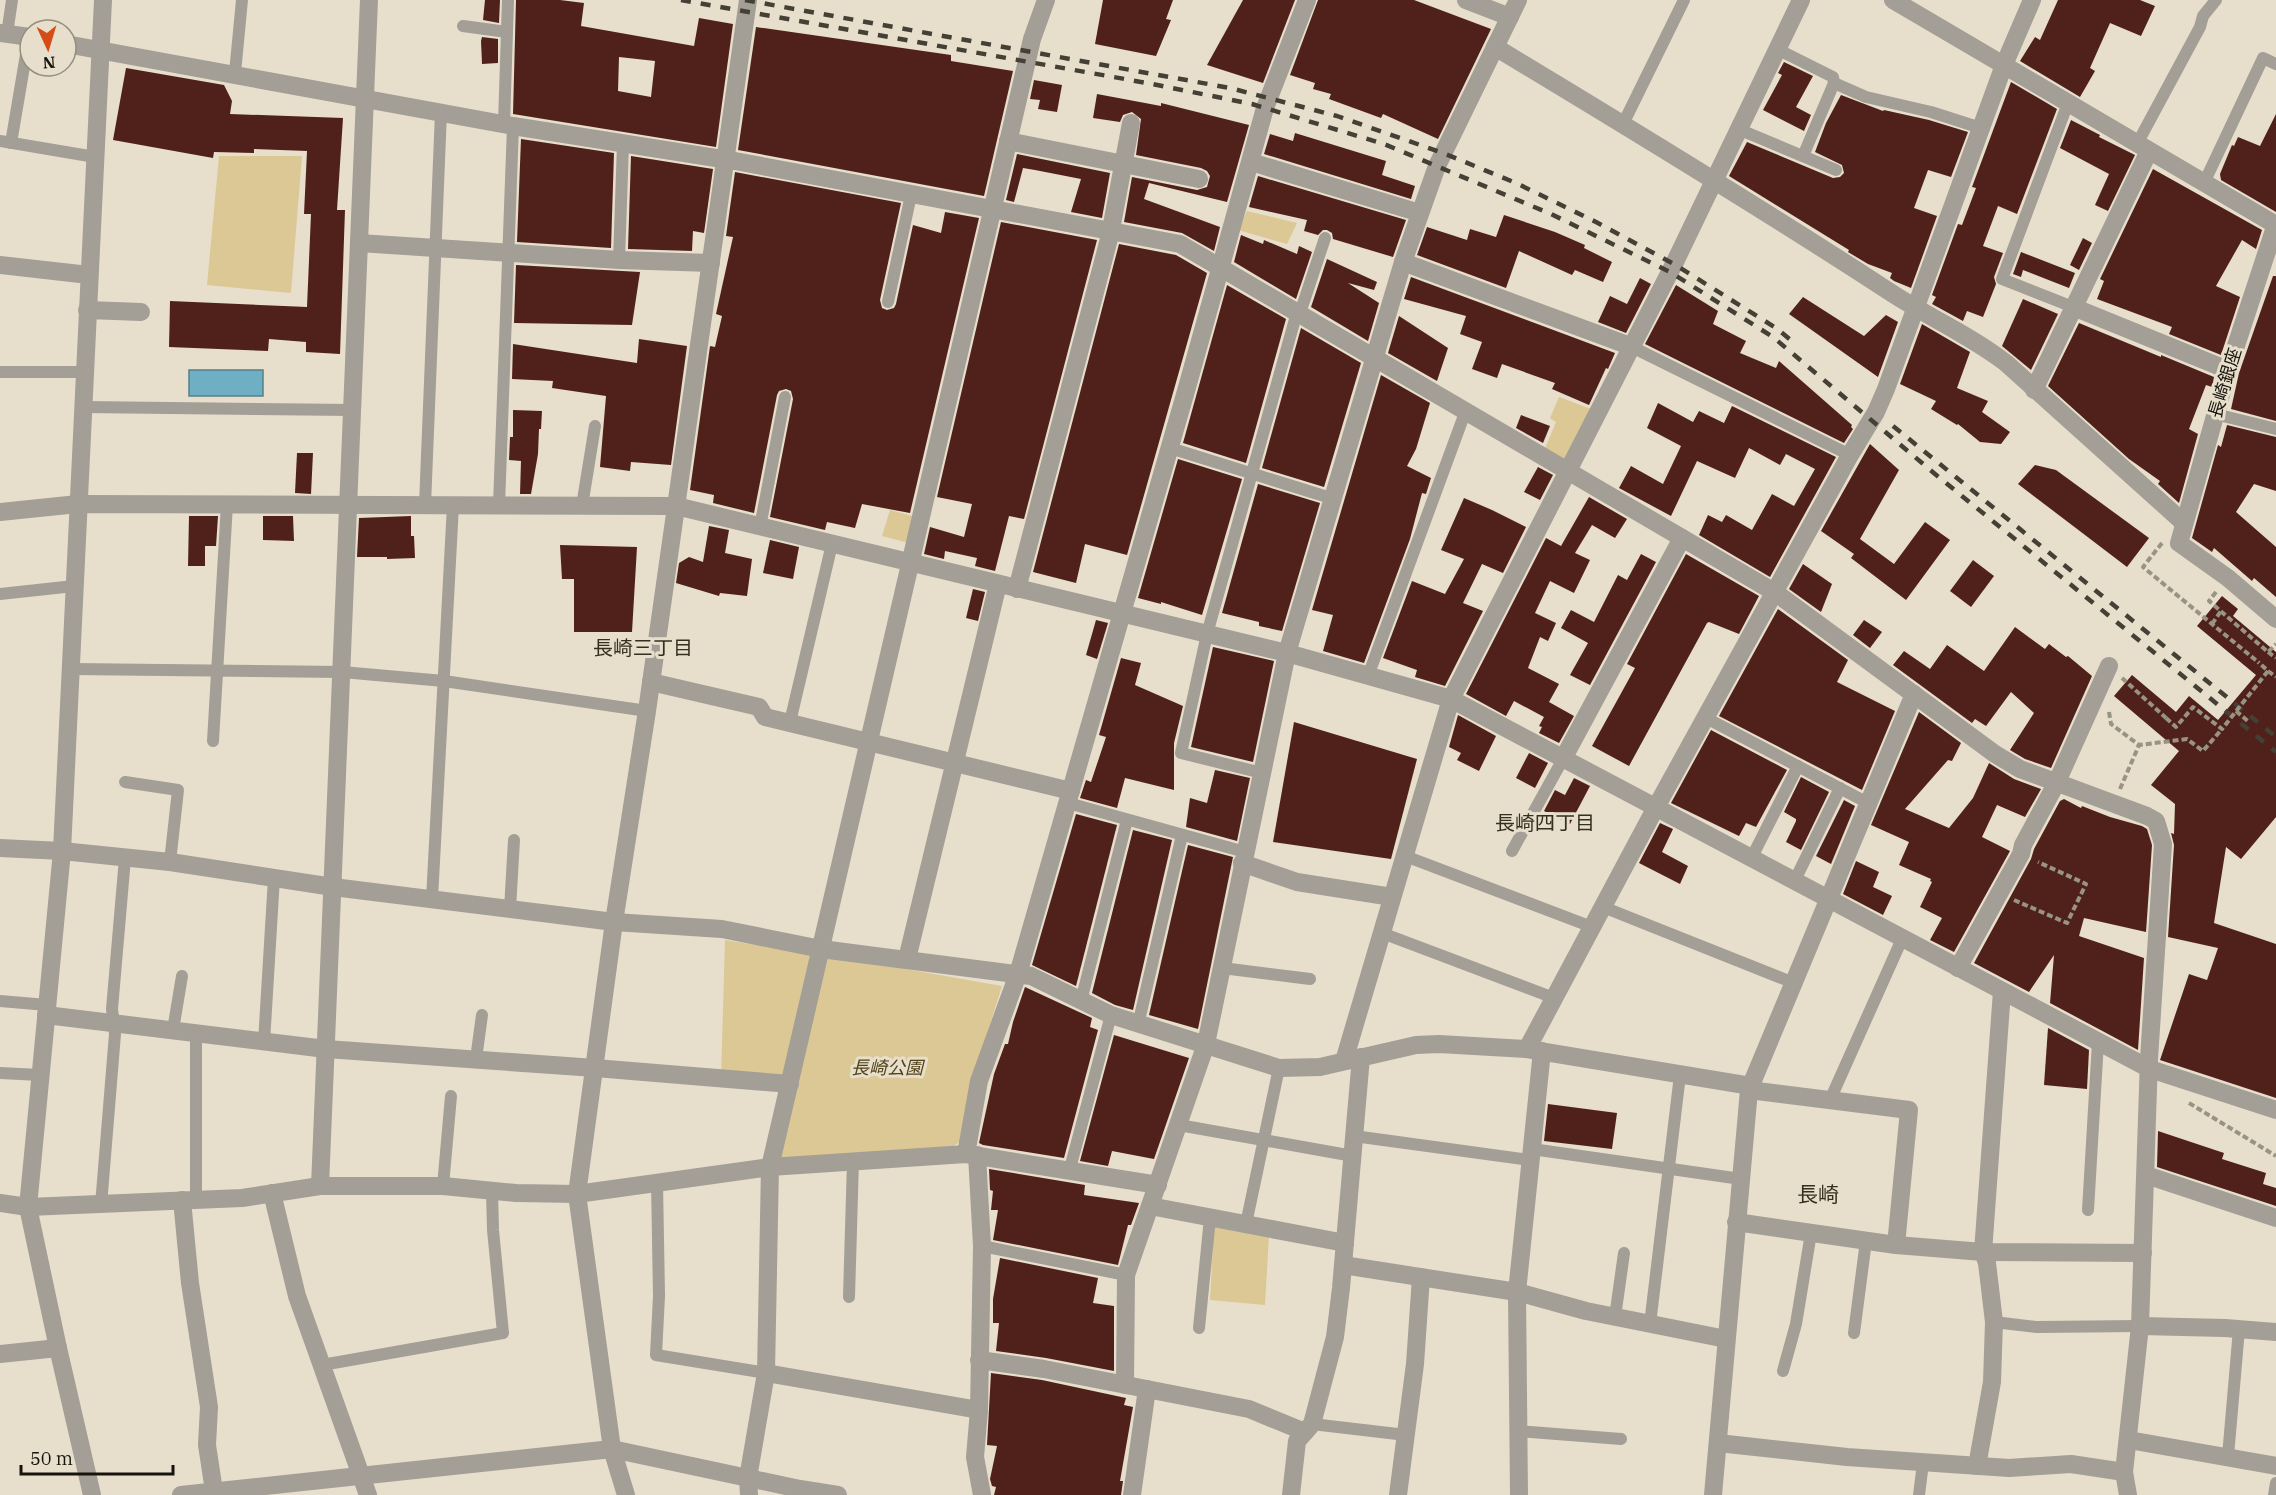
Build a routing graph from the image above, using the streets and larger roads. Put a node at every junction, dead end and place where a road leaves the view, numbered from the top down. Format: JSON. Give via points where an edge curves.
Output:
{"nodes":[{"id":1,"x":103,"y":0,"type":"edge"},
{"id":2,"x":369,"y":0,"type":"edge"},
{"id":3,"x":748,"y":0,"type":"edge"},
{"id":4,"x":1046,"y":0,"type":"edge"},
{"id":5,"x":1306,"y":0,"type":"edge"},
{"id":6,"x":1466,"y":0,"type":"edge"},
{"id":7,"x":1518,"y":0,"type":"edge"},
{"id":8,"x":1801,"y":0,"type":"edge"},
{"id":9,"x":1893,"y":0,"type":"edge"},
{"id":10,"x":2032,"y":0,"type":"edge"},
{"id":11,"x":1510,"y":17,"type":"junction"},
{"id":12,"x":78,"y":46,"type":"edge"},
{"id":13,"x":1495,"y":47,"type":"junction"},
{"id":14,"x":100,"y":50,"type":"junction"},
{"id":15,"x":2004,"y":65,"type":"junction"},
{"id":16,"x":365,"y":98,"type":"junction"},
{"id":17,"x":1131,"y":123,"type":"dead end"},
{"id":18,"x":1008,"y":141,"type":"junction"},
{"id":19,"x":2143,"y":147,"type":"junction"},
{"id":20,"x":725,"y":160,"type":"junction"},
{"id":21,"x":1251,"y":162,"type":"junction"},
{"id":22,"x":1123,"y":163,"type":"junction"},
{"id":23,"x":1199,"y":179,"type":"dead end"},
{"id":24,"x":1713,"y":179,"type":"junction"},
{"id":25,"x":992,"y":210,"type":"junction"},
{"id":26,"x":1420,"y":213,"type":"junction"},
{"id":27,"x":2276,"y":225,"type":"edge"},
{"id":28,"x":1111,"y":231,"type":"junction"},
{"id":29,"x":359,"y":243,"type":"junction"},
{"id":30,"x":1403,"y":262,"type":"junction"},
{"id":31,"x":711,"y":263,"type":"junction"},
{"id":32,"x":0,"y":265,"type":"edge"},
{"id":33,"x":1221,"y":266,"type":"junction"},
{"id":34,"x":89,"y":275,"type":"junction"},
{"id":35,"x":2073,"y":307,"type":"junction"},
{"id":36,"x":87,"y":310,"type":"junction"},
{"id":37,"x":1917,"y":310,"type":"junction"},
{"id":38,"x":141,"y":312,"type":"dead end"},
{"id":39,"x":1630,"y":346,"type":"junction"},
{"id":40,"x":1374,"y":358,"type":"junction"},
{"id":41,"x":2228,"y":370,"type":"junction"},
{"id":42,"x":2034,"y":390,"type":"junction"},
{"id":43,"x":1568,"y":471,"type":"junction"},
{"id":44,"x":78,"y":504,"type":"junction"},
{"id":45,"x":349,"y":505,"type":"junction"},
{"id":46,"x":676,"y":506,"type":"junction"},
{"id":47,"x":0,"y":512,"type":"edge"},
{"id":48,"x":2184,"y":523,"type":"junction"},
{"id":49,"x":1682,"y":538,"type":"junction"},
{"id":50,"x":910,"y":563,"type":"junction"},
{"id":51,"x":998,"y":584,"type":"junction"},
{"id":52,"x":1017,"y":589,"type":"junction"},
{"id":53,"x":1776,"y":593,"type":"junction"},
{"id":54,"x":1122,"y":614,"type":"junction"},
{"id":55,"x":2276,"y":619,"type":"edge"},
{"id":56,"x":1287,"y":653,"type":"junction"},
{"id":57,"x":2109,"y":666,"type":"dead end"},
{"id":58,"x":651,"y":682,"type":"junction"},
{"id":59,"x":1914,"y":694,"type":"junction"},
{"id":60,"x":1451,"y":699,"type":"junction"},
{"id":61,"x":868,"y":742,"type":"junction"},
{"id":62,"x":1563,"y":759,"type":"junction"},
{"id":63,"x":954,"y":764,"type":"junction"},
{"id":64,"x":2056,"y":784,"type":"junction"},
{"id":65,"x":1070,"y":797,"type":"junction"},
{"id":66,"x":1655,"y":808,"type":"junction"},
{"id":67,"x":0,"y":848,"type":"edge"},
{"id":68,"x":62,"y":851,"type":"junction"},
{"id":69,"x":1243,"y":857,"type":"junction"},
{"id":70,"x":333,"y":887,"type":"junction"},
{"id":71,"x":1392,"y":897,"type":"junction"},
{"id":72,"x":1828,"y":900,"type":"junction"},
{"id":73,"x":614,"y":922,"type":"junction"},
{"id":74,"x":821,"y":949,"type":"junction"},
{"id":75,"x":907,"y":959,"type":"junction"},
{"id":76,"x":1958,"y":968,"type":"junction"},
{"id":77,"x":1018,"y":974,"type":"junction"},
{"id":78,"x":2002,"y":991,"type":"junction"},
{"id":79,"x":47,"y":1010,"type":"junction"},
{"id":80,"x":1206,"y":1044,"type":"junction"},
{"id":81,"x":326,"y":1049,"type":"junction"},
{"id":82,"x":1534,"y":1050,"type":"junction"},
{"id":83,"x":1352,"y":1059,"type":"junction"},
{"id":84,"x":596,"y":1068,"type":"junction"},
{"id":85,"x":2150,"y":1069,"type":"junction"},
{"id":86,"x":790,"y":1084,"type":"junction"},
{"id":87,"x":1750,"y":1088,"type":"junction"},
{"id":88,"x":2276,"y":1110,"type":"edge"},
{"id":89,"x":971,"y":1154,"type":"junction"},
{"id":90,"x":770,"y":1167,"type":"junction"},
{"id":91,"x":2146,"y":1175,"type":"junction"},
{"id":92,"x":1158,"y":1185,"type":"junction"},
{"id":93,"x":320,"y":1186,"type":"junction"},
{"id":94,"x":272,"y":1193,"type":"junction"},
{"id":95,"x":577,"y":1194,"type":"junction"},
{"id":96,"x":189,"y":1200,"type":"junction"},
{"id":97,"x":0,"y":1203,"type":"edge"},
{"id":98,"x":1150,"y":1206,"type":"junction"},
{"id":99,"x":28,"y":1207,"type":"junction"},
{"id":100,"x":2276,"y":1218,"type":"edge"},
{"id":101,"x":1736,"y":1222,"type":"junction"},
{"id":102,"x":1345,"y":1243,"type":"junction"},
{"id":103,"x":1896,"y":1245,"type":"junction"},
{"id":104,"x":1983,"y":1252,"type":"junction"},
{"id":105,"x":2143,"y":1253,"type":"junction"},
{"id":106,"x":1343,"y":1264,"type":"junction"},
{"id":107,"x":1421,"y":1277,"type":"junction"},
{"id":108,"x":1517,"y":1292,"type":"junction"},
{"id":109,"x":2140,"y":1326,"type":"junction"},
{"id":110,"x":2276,"y":1332,"type":"edge"},
{"id":111,"x":1726,"y":1339,"type":"junction"},
{"id":112,"x":58,"y":1348,"type":"junction"},
{"id":113,"x":0,"y":1354,"type":"edge"},
{"id":114,"x":979,"y":1360,"type":"junction"},
{"id":115,"x":766,"y":1373,"type":"junction"},
{"id":116,"x":1125,"y":1385,"type":"junction"},
{"id":117,"x":1147,"y":1389,"type":"junction"},
{"id":118,"x":979,"y":1410,"type":"junction"},
{"id":119,"x":1308,"y":1428,"type":"junction"},
{"id":120,"x":2128,"y":1440,"type":"junction"},
{"id":121,"x":1718,"y":1443,"type":"junction"},
{"id":122,"x":612,"y":1449,"type":"junction"},
{"id":123,"x":1977,"y":1466,"type":"junction"},
{"id":124,"x":2276,"y":1466,"type":"edge"},
{"id":125,"x":2124,"y":1472,"type":"junction"},
{"id":126,"x":362,"y":1476,"type":"junction"},
{"id":127,"x":748,"y":1487,"type":"edge"},
{"id":128,"x":214,"y":1491,"type":"junction"},
{"id":129,"x":92,"y":1495,"type":"edge"},
{"id":130,"x":181,"y":1495,"type":"edge"},
{"id":131,"x":368,"y":1495,"type":"edge"},
{"id":132,"x":626,"y":1495,"type":"edge"},
{"id":133,"x":838,"y":1495,"type":"edge"},
{"id":134,"x":981,"y":1495,"type":"edge"},
{"id":135,"x":1132,"y":1495,"type":"edge"},
{"id":136,"x":1291,"y":1495,"type":"edge"},
{"id":137,"x":1398,"y":1495,"type":"edge"},
{"id":138,"x":1519,"y":1495,"type":"edge"},
{"id":139,"x":1713,"y":1495,"type":"edge"},
{"id":140,"x":2131,"y":1495,"type":"edge"}],
"edges":[{"from":1,"to":14,"type":"street"},
{"from":2,"to":16,"type":"street"},
{"from":3,"to":20,"type":"street"},
{"from":4,"to":18,"type":"street","via":[[1032,39]]},
{"from":5,"to":21,"type":"street","via":[[1265,108]]},
{"from":6,"to":11,"type":"street"},
{"from":7,"to":11,"type":"street"},
{"from":8,"to":24,"type":"street"},
{"from":9,"to":15,"type":"street"},
{"from":10,"to":15,"type":"street"},
{"from":11,"to":13,"type":"street"},
{"from":12,"to":14,"type":"street"},
{"from":13,"to":24,"type":"street"},
{"from":13,"to":26,"type":"street","via":[[1437,166]]},
{"from":14,"to":16,"type":"street"},
{"from":14,"to":34,"type":"street"},
{"from":15,"to":19,"type":"street"},
{"from":15,"to":37,"type":"street"},
{"from":16,"to":20,"type":"street"},
{"from":16,"to":29,"type":"street"},
{"from":17,"to":22,"type":"street"},
{"from":18,"to":22,"type":"street"},
{"from":18,"to":25,"type":"street"},
{"from":19,"to":27,"type":"street"},
{"from":19,"to":35,"type":"street"},
{"from":20,"to":25,"type":"street"},
{"from":20,"to":31,"type":"street"},
{"from":21,"to":26,"type":"street"},
{"from":21,"to":33,"type":"street"},
{"from":22,"to":23,"type":"street"},
{"from":22,"to":28,"type":"street"},
{"from":24,"to":37,"type":"street"},
{"from":24,"to":39,"type":"street"},
{"from":25,"to":28,"type":"street"},
{"from":25,"to":50,"type":"street"},
{"from":26,"to":30,"type":"street"},
{"from":27,"to":41,"type":"street","name":"長崎銀座"},
{"from":28,"to":33,"type":"street","via":[[1180,243]]},
{"from":28,"to":52,"type":"street"},
{"from":29,"to":31,"type":"street"},
{"from":29,"to":45,"type":"street"},
{"from":30,"to":39,"type":"street"},
{"from":30,"to":40,"type":"street"},
{"from":31,"to":46,"type":"street"},
{"from":32,"to":34,"type":"street"},
{"from":33,"to":40,"type":"street"},
{"from":33,"to":54,"type":"street"},
{"from":34,"to":36,"type":"street"},
{"from":35,"to":41,"type":"street"},
{"from":35,"to":42,"type":"street"},
{"from":36,"to":38,"type":"street"},
{"from":36,"to":44,"type":"street"},
{"from":37,"to":42,"type":"street","via":[[1983,345]]},
{"from":37,"to":53,"type":"street","via":[[1880,405]]},
{"from":39,"to":43,"type":"street"},
{"from":40,"to":43,"type":"street"},
{"from":40,"to":56,"type":"street"},
{"from":41,"to":48,"type":"street","name":"長崎銀座"},
{"from":42,"to":48,"type":"street"},
{"from":43,"to":49,"type":"street"},
{"from":43,"to":60,"type":"street"},
{"from":44,"to":45,"type":"street"},
{"from":44,"to":47,"type":"street"},
{"from":44,"to":68,"type":"street"},
{"from":45,"to":46,"type":"street"},
{"from":45,"to":70,"type":"street"},
{"from":46,"to":50,"type":"street"},
{"from":46,"to":58,"type":"street"},
{"from":48,"to":55,"type":"street","name":"長崎銀座","via":[[2174,538]]},
{"from":49,"to":53,"type":"street"},
{"from":49,"to":62,"type":"street"},
{"from":50,"to":51,"type":"street"},
{"from":50,"to":61,"type":"street"},
{"from":51,"to":52,"type":"street"},
{"from":51,"to":63,"type":"street"},
{"from":52,"to":54,"type":"street"},
{"from":53,"to":59,"type":"street"},
{"from":53,"to":66,"type":"street"},
{"from":54,"to":56,"type":"street"},
{"from":54,"to":65,"type":"street"},
{"from":56,"to":60,"type":"street"},
{"from":56,"to":69,"type":"street"},
{"from":57,"to":64,"type":"street"},
{"from":58,"to":61,"type":"street","via":[[759,707],[765,717]]},
{"from":58,"to":73,"type":"street"},
{"from":59,"to":64,"type":"street","via":[[2020,770]]},
{"from":59,"to":72,"type":"street"},
{"from":60,"to":62,"type":"street"},
{"from":60,"to":71,"type":"street"},
{"from":61,"to":63,"type":"street"},
{"from":61,"to":74,"type":"street"},
{"from":62,"to":66,"type":"street"},
{"from":63,"to":65,"type":"street"},
{"from":63,"to":75,"type":"street"},
{"from":64,"to":76,"type":"street"},
{"from":64,"to":85,"type":"street","via":[[2156,821],[2163,844]]},
{"from":65,"to":77,"type":"street"},
{"from":66,"to":72,"type":"street"},
{"from":66,"to":82,"type":"street","via":[[1554,998]]},
{"from":67,"to":68,"type":"street"},
{"from":68,"to":70,"type":"street","via":[[170,862]]},
{"from":68,"to":79,"type":"street"},
{"from":69,"to":71,"type":"street","via":[[1297,882]]},
{"from":69,"to":80,"type":"street"},
{"from":70,"to":73,"type":"street"},
{"from":70,"to":81,"type":"street"},
{"from":71,"to":83,"type":"street"},
{"from":72,"to":76,"type":"street"},
{"from":72,"to":87,"type":"street"},
{"from":73,"to":74,"type":"street","via":[[722,929]]},
{"from":73,"to":84,"type":"street"},
{"from":74,"to":75,"type":"street"},
{"from":74,"to":86,"type":"street"},
{"from":75,"to":77,"type":"street"},
{"from":76,"to":78,"type":"street"},
{"from":77,"to":80,"type":"street","via":[[1031,976],[1112,1015]]},
{"from":77,"to":89,"type":"street","via":[[979,1082]]},
{"from":78,"to":85,"type":"street"},
{"from":78,"to":104,"type":"street"},
{"from":79,"to":81,"type":"street","via":[[114,1023]]},
{"from":79,"to":99,"type":"street"},
{"from":80,"to":83,"type":"street","via":[[1279,1068],[1320,1067]]},
{"from":80,"to":92,"type":"street"},
{"from":81,"to":84,"type":"street"},
{"from":81,"to":93,"type":"street"},
{"from":82,"to":83,"type":"street","via":[[1427,1044]]},
{"from":82,"to":87,"type":"street"},
{"from":82,"to":108,"type":"street","via":[[1531,1155]]},
{"from":83,"to":102,"type":"street","via":[[1354,1136]]},
{"from":84,"to":86,"type":"street"},
{"from":84,"to":95,"type":"street"},
{"from":85,"to":88,"type":"street"},
{"from":85,"to":91,"type":"street"},
{"from":86,"to":90,"type":"street"},
{"from":87,"to":101,"type":"street"},
{"from":87,"to":103,"type":"street","via":[[1909,1110]]},
{"from":89,"to":90,"type":"street"},
{"from":89,"to":92,"type":"street"},
{"from":89,"to":114,"type":"street","via":[[982,1246]]},
{"from":90,"to":95,"type":"street"},
{"from":90,"to":115,"type":"street"},
{"from":91,"to":100,"type":"street"},
{"from":91,"to":105,"type":"street"},
{"from":92,"to":98,"type":"street"},
{"from":93,"to":94,"type":"street"},
{"from":93,"to":95,"type":"street","via":[[442,1186]]},
{"from":94,"to":96,"type":"street"},
{"from":94,"to":126,"type":"street","via":[[297,1296]]},
{"from":95,"to":122,"type":"street"},
{"from":96,"to":99,"type":"street"},
{"from":96,"to":128,"type":"street","via":[[190,1284],[209,1407],[207,1445]]},
{"from":97,"to":99,"type":"street"},
{"from":98,"to":102,"type":"street"},
{"from":98,"to":116,"type":"street","via":[[1126,1275]]},
{"from":99,"to":112,"type":"street"},
{"from":101,"to":103,"type":"street"},
{"from":101,"to":111,"type":"street"},
{"from":102,"to":106,"type":"street"},
{"from":103,"to":104,"type":"street"},
{"from":104,"to":105,"type":"street"},
{"from":104,"to":123,"type":"street","via":[[1994,1322],[1992,1383]]},
{"from":105,"to":109,"type":"street"},
{"from":106,"to":107,"type":"street"},
{"from":106,"to":119,"type":"street","via":[[1335,1337]]},
{"from":107,"to":108,"type":"street"},
{"from":107,"to":137,"type":"street","via":[[1415,1364]]},
{"from":108,"to":111,"type":"street"},
{"from":108,"to":138,"type":"street"},
{"from":109,"to":110,"type":"street"},
{"from":109,"to":120,"type":"street"},
{"from":111,"to":121,"type":"street"},
{"from":112,"to":113,"type":"street"},
{"from":112,"to":129,"type":"street"},
{"from":114,"to":116,"type":"street"},
{"from":114,"to":118,"type":"street"},
{"from":115,"to":118,"type":"street"},
{"from":115,"to":127,"type":"street"},
{"from":116,"to":117,"type":"street"},
{"from":117,"to":119,"type":"street","via":[[1249,1409]]},
{"from":117,"to":135,"type":"street"},
{"from":118,"to":134,"type":"street","via":[[975,1457]]},
{"from":119,"to":136,"type":"street","via":[[1297,1441]]},
{"from":120,"to":124,"type":"street"},
{"from":120,"to":125,"type":"street"},
{"from":121,"to":123,"type":"street"},
{"from":121,"to":139,"type":"street"},
{"from":122,"to":126,"type":"street"},
{"from":122,"to":127,"type":"street"},
{"from":122,"to":132,"type":"street"},
{"from":123,"to":125,"type":"street","via":[[2071,1464]]},
{"from":125,"to":140,"type":"street"},
{"from":126,"to":128,"type":"street"},
{"from":126,"to":131,"type":"street"},
{"from":127,"to":133,"type":"street"},
{"from":128,"to":130,"type":"street"}]}
